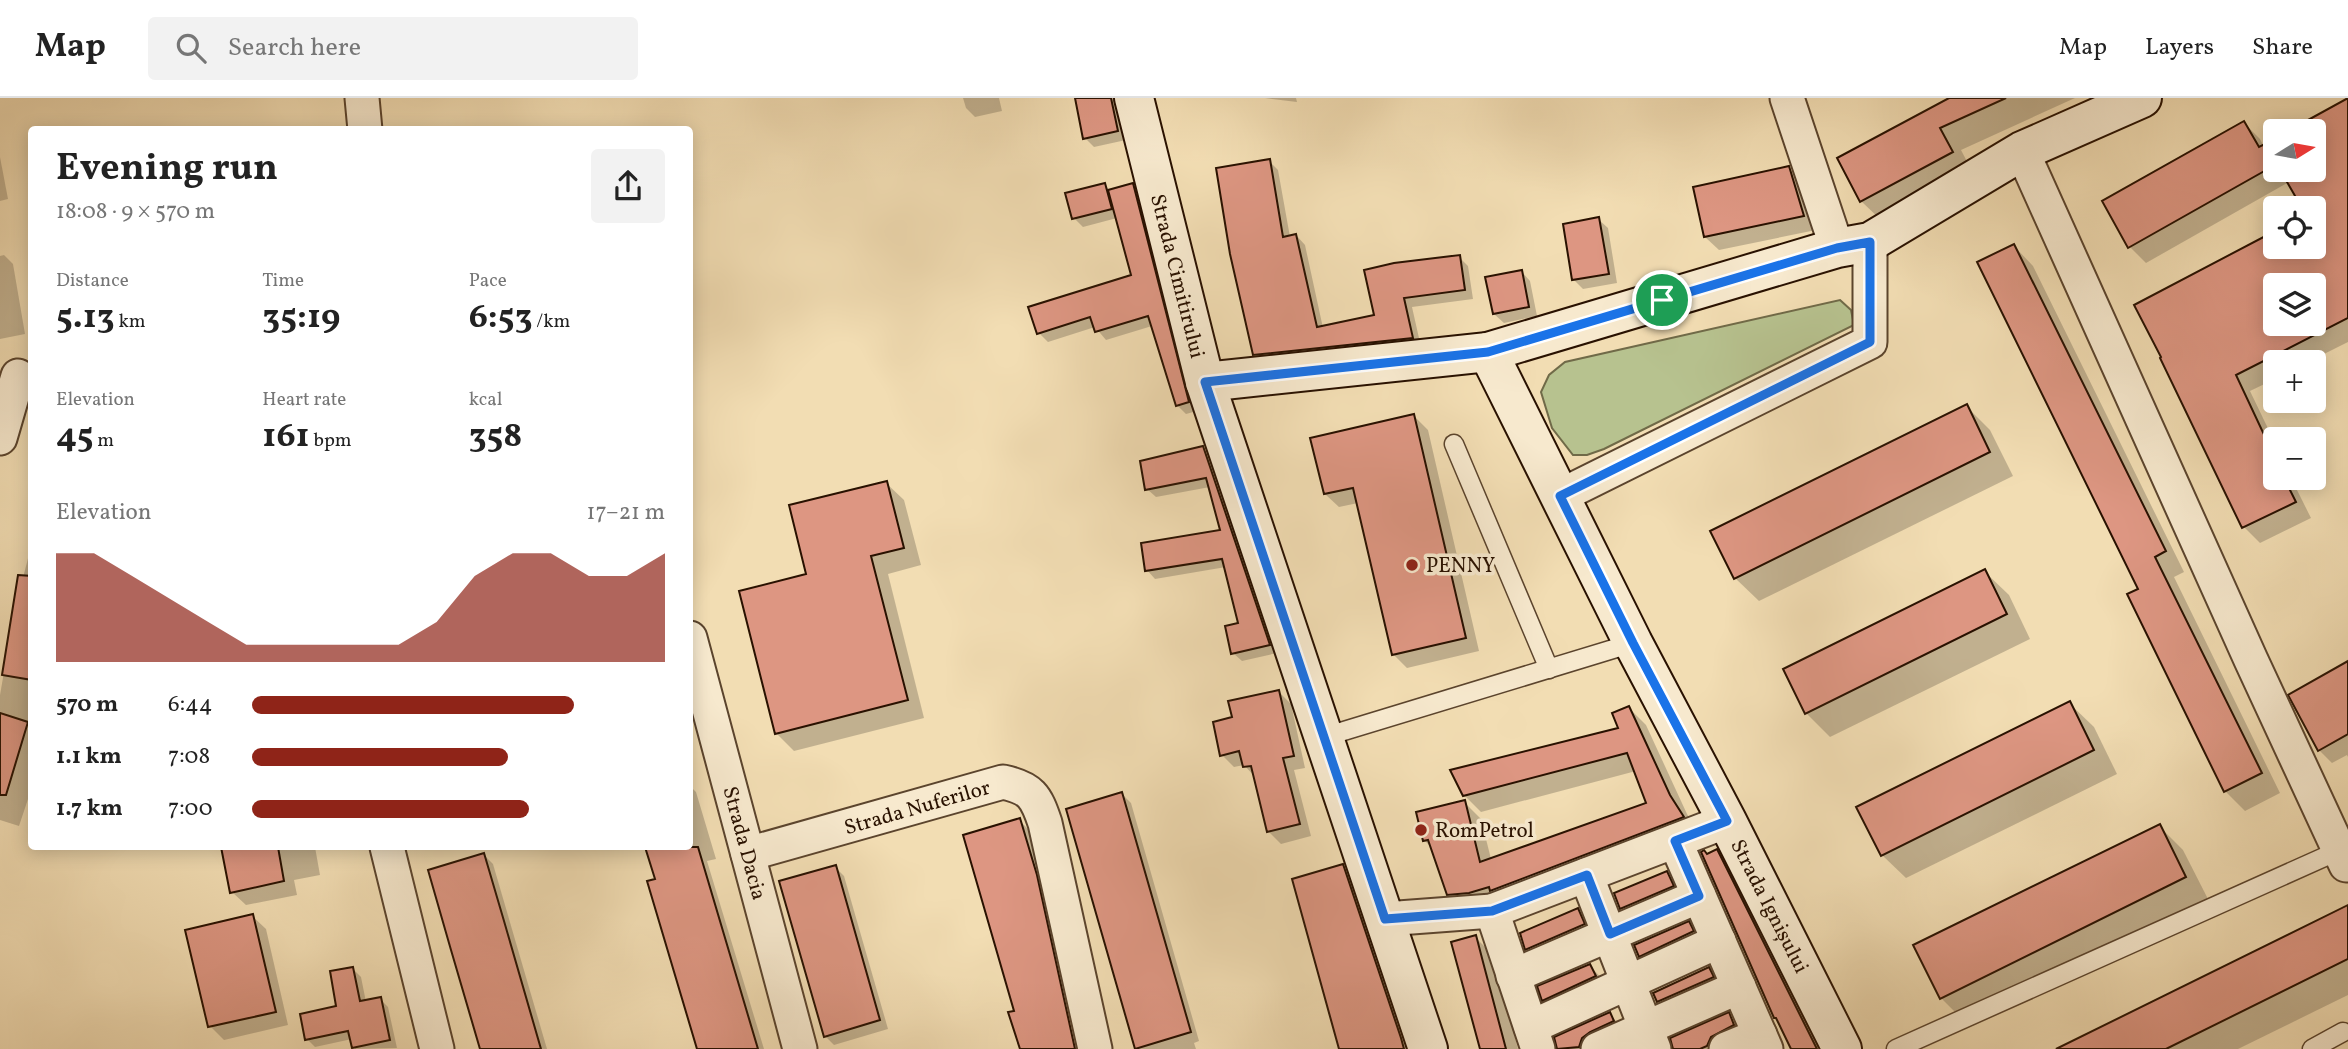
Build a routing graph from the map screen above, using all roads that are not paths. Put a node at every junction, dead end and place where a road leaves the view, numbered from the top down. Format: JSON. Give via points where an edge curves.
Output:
{"nodes":[{"id":1,"x":362,"y":98,"type":"edge"},
{"id":2,"x":1134,"y":98,"type":"edge"},
{"id":3,"x":1787,"y":98,"type":"edge"},
{"id":4,"x":2142,"y":98,"type":"edge"},
{"id":5,"x":365,"y":126,"type":"edge"},
{"id":6,"x":2022,"y":151,"type":"junction"},
{"id":7,"x":1853,"y":245,"type":"junction"},
{"id":8,"x":1488,"y":352,"type":"junction"},
{"id":9,"x":17,"y":376,"type":"edge"},
{"id":10,"x":1205,"y":382,"type":"junction"},
{"id":11,"x":0,"y":438,"type":"edge"},
{"id":12,"x":1454,"y":444,"type":"dead end"},
{"id":13,"x":1560,"y":496,"type":"junction"},
{"id":14,"x":1633,"y":643,"type":"junction"},
{"id":15,"x":693,"y":649,"type":"edge"},
{"id":16,"x":1549,"y":669,"type":"junction"},
{"id":17,"x":1324,"y":737,"type":"junction"},
{"id":18,"x":1727,"y":821,"type":"junction"},
{"id":19,"x":1675,"y":841,"type":"junction"},
{"id":20,"x":388,"y":850,"type":"edge"},
{"id":21,"x":748,"y":854,"type":"junction"},
{"id":22,"x":2345,"y":860,"type":"edge"},
{"id":23,"x":1587,"y":875,"type":"junction"},
{"id":24,"x":1699,"y":896,"type":"junction"},
{"id":25,"x":1492,"y":911,"type":"junction"},
{"id":26,"x":1385,"y":919,"type":"junction"},
{"id":27,"x":1610,"y":934,"type":"junction"},
{"id":28,"x":1719,"y":941,"type":"junction"},
{"id":29,"x":1513,"y":975,"type":"junction"},
{"id":30,"x":1628,"y":982,"type":"junction"},
{"id":31,"x":1739,"y":987,"type":"junction"},
{"id":32,"x":2343,"y":1031,"type":"dead end"},
{"id":33,"x":1535,"y":1038,"type":"edge"},
{"id":34,"x":1650,"y":1039,"type":"edge"},
{"id":35,"x":1763,"y":1042,"type":"edge"},
{"id":36,"x":437,"y":1049,"type":"edge"},
{"id":37,"x":800,"y":1049,"type":"edge"},
{"id":38,"x":1095,"y":1049,"type":"edge"},
{"id":39,"x":1428,"y":1049,"type":"edge"},
{"id":40,"x":1598,"y":1049,"type":"edge"},
{"id":41,"x":1726,"y":1049,"type":"edge"},
{"id":42,"x":1842,"y":1049,"type":"edge"},
{"id":43,"x":1896,"y":1049,"type":"edge"},
{"id":44,"x":2312,"y":1049,"type":"edge"}],
"edges":[{"from":1,"to":5,"type":"street"},
{"from":2,"to":10,"type":"street","name":"Strada Cimitirului"},
{"from":3,"to":7,"type":"street"},
{"from":4,"to":6,"type":"street"},
{"from":6,"to":7,"type":"street"},
{"from":6,"to":22,"type":"street"},
{"from":7,"to":8,"type":"street"},
{"from":7,"to":13,"type":"street","via":[[1870,342]]},
{"from":8,"to":10,"type":"street"},
{"from":8,"to":13,"type":"street","name":"Strada Ignișului"},
{"from":9,"to":11,"type":"street"},
{"from":10,"to":17,"type":"street","name":"Strada Cimitirului"},
{"from":12,"to":16,"type":"lane"},
{"from":13,"to":14,"type":"street","name":"Strada Ignișului"},
{"from":14,"to":16,"type":"lane"},
{"from":14,"to":18,"type":"street","name":"Strada Ignișului"},
{"from":15,"to":21,"type":"street","name":"Strada Dacia"},
{"from":16,"to":17,"type":"lane"},
{"from":17,"to":26,"type":"street","name":"Strada Cimitirului"},
{"from":18,"to":19,"type":"street"},
{"from":18,"to":42,"type":"street","name":"Strada Ignișului"},
{"from":19,"to":23,"type":"street"},
{"from":19,"to":24,"type":"street"},
{"from":20,"to":36,"type":"street"},
{"from":21,"to":37,"type":"street","name":"Strada Dacia"},
{"from":21,"to":38,"type":"street","name":"Strada Nuferilor","via":[[1003,782],[1024,787],[1038,802],[1045,823]]},
{"from":22,"to":43,"type":"lane"},
{"from":23,"to":25,"type":"street"},
{"from":23,"to":27,"type":"street"},
{"from":24,"to":27,"type":"street"},
{"from":24,"to":28,"type":"street"},
{"from":25,"to":26,"type":"street"},
{"from":25,"to":29,"type":"street"},
{"from":26,"to":39,"type":"street","name":"Strada Cimitirului"},
{"from":27,"to":29,"type":"street"},
{"from":27,"to":30,"type":"street"},
{"from":28,"to":30,"type":"street"},
{"from":28,"to":31,"type":"street"},
{"from":29,"to":33,"type":"street"},
{"from":30,"to":33,"type":"street"},
{"from":30,"to":34,"type":"street"},
{"from":31,"to":34,"type":"street"},
{"from":31,"to":35,"type":"street"},
{"from":32,"to":44,"type":"lane"},
{"from":34,"to":40,"type":"street"},
{"from":35,"to":41,"type":"street"}]}
